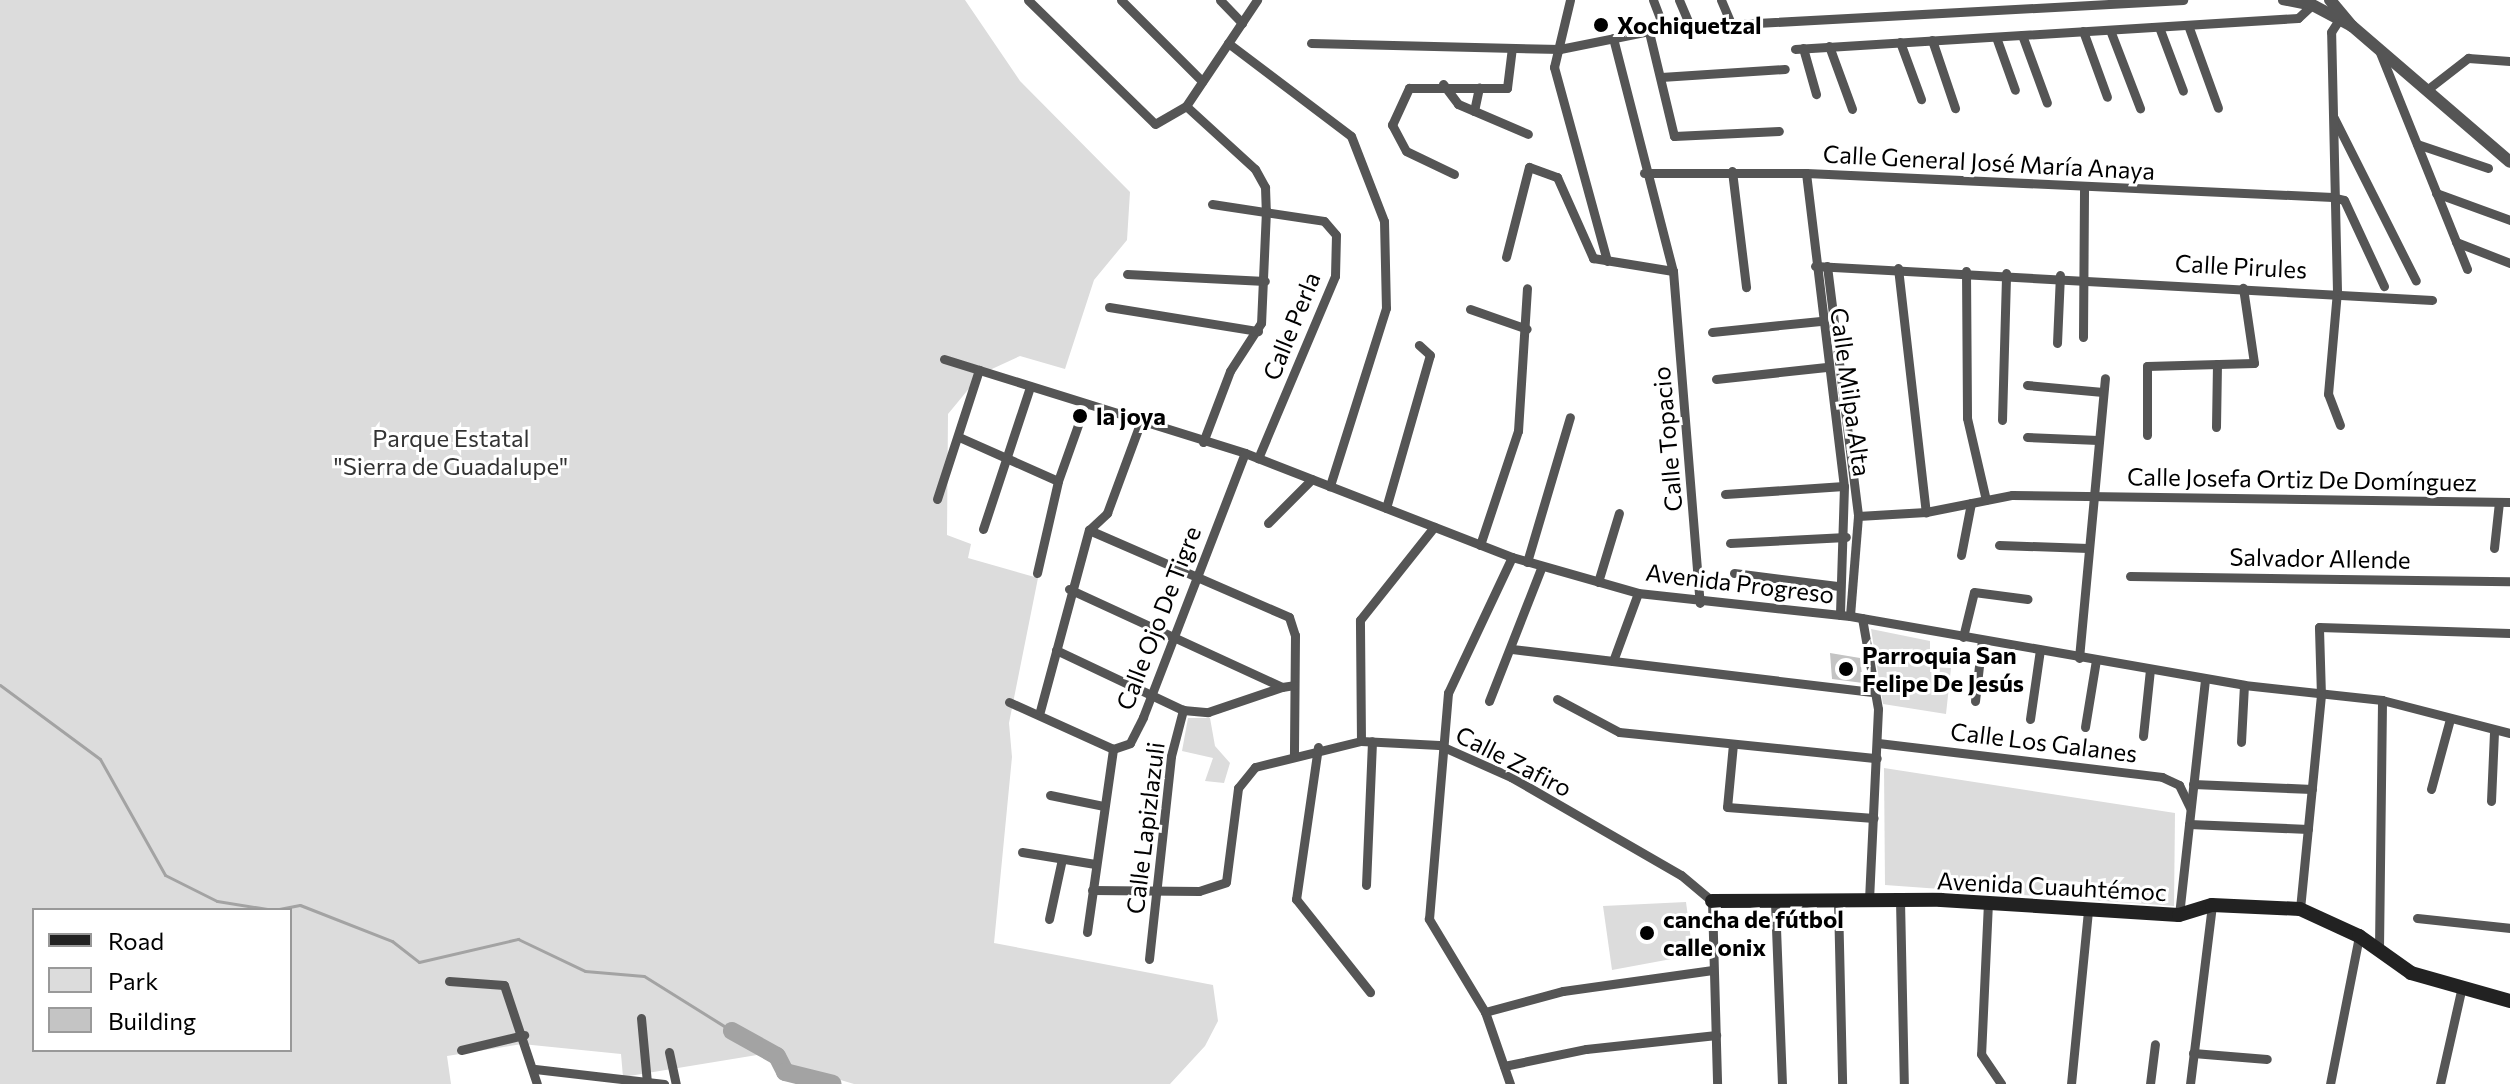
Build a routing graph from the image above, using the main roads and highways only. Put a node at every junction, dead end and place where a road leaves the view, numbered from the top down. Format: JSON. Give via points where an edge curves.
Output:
{"nodes":[{"id":1,"x":1712,"y":901,"type":"road end"},
{"id":2,"x":2510,"y":1001,"type":"edge"}],
"edges":[{"from":1,"to":2,"type":"main road","name":"Avenida Cuauhtémoc","via":[[1988,902],[2179,915],[2212,905],[2300,909],[2359,936],[2411,973]]}]}
